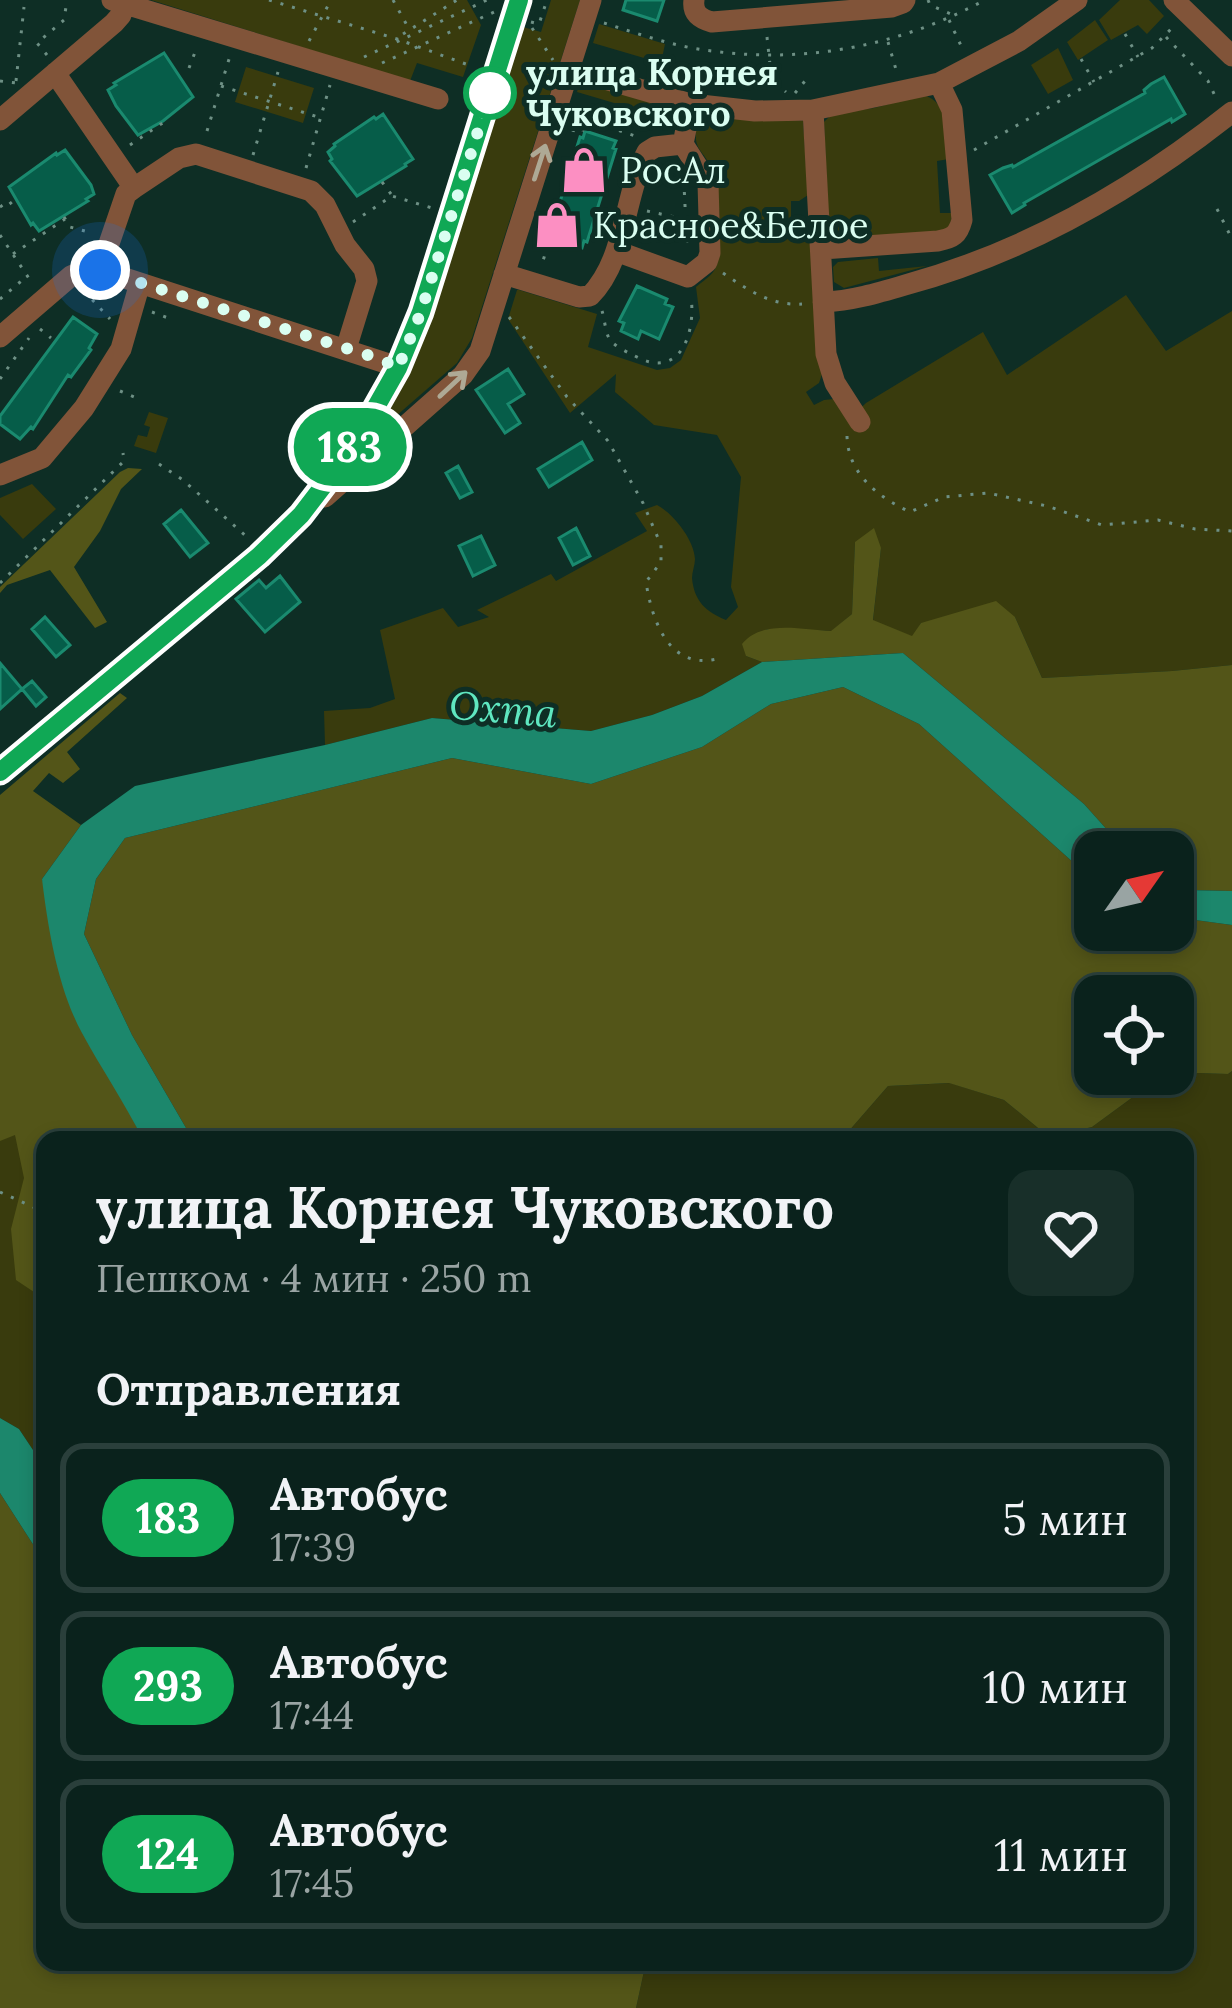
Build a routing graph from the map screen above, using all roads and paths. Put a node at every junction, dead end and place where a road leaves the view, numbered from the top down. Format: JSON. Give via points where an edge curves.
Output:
{"nodes":[{"id":1,"x":67,"y":0,"type":"edge"},
{"id":2,"x":269,"y":0,"type":"edge"},
{"id":3,"x":331,"y":0,"type":"edge"},
{"id":4,"x":393,"y":0,"type":"edge"},
{"id":5,"x":457,"y":0,"type":"edge"},
{"id":6,"x":487,"y":0,"type":"edge"},
{"id":7,"x":547,"y":0,"type":"edge"},
{"id":8,"x":694,"y":0,"type":"edge"},
{"id":9,"x":905,"y":0,"type":"edge"},
{"id":10,"x":928,"y":0,"type":"edge"},
{"id":11,"x":985,"y":0,"type":"edge"},
{"id":12,"x":1077,"y":0,"type":"edge"},
{"id":13,"x":118,"y":1,"type":"edge"},
{"id":14,"x":446,"y":6,"type":"junction"},
{"id":15,"x":1180,"y":6,"type":"edge"},
{"id":16,"x":24,"y":7,"type":"dead end"},
{"id":17,"x":594,"y":10,"type":"edge"},
{"id":18,"x":496,"y":11,"type":"dead end"},
{"id":19,"x":523,"y":14,"type":"edge"},
{"id":20,"x":323,"y":15,"type":"junction"},
{"id":21,"x":452,"y":17,"type":"junction"},
{"id":22,"x":951,"y":17,"type":"junction"},
{"id":23,"x":426,"y":18,"type":"junction"},
{"id":24,"x":431,"y":27,"type":"junction"},
{"id":25,"x":409,"y":29,"type":"junction"},
{"id":26,"x":1125,"y":34,"type":"dead end"},
{"id":27,"x":1164,"y":35,"type":"junction"},
{"id":28,"x":200,"y":38,"type":"dead end"},
{"id":29,"x":397,"y":39,"type":"junction"},
{"id":30,"x":888,"y":40,"type":"junction"},
{"id":31,"x":417,"y":47,"type":"junction"},
{"id":32,"x":232,"y":49,"type":"dead end"},
{"id":33,"x":305,"y":49,"type":"dead end"},
{"id":34,"x":769,"y":55,"type":"junction"},
{"id":35,"x":1138,"y":56,"type":"junction"},
{"id":36,"x":1232,"y":56,"type":"edge"},
{"id":37,"x":1081,"y":59,"type":"dead end"},
{"id":38,"x":280,"y":63,"type":"dead end"},
{"id":39,"x":970,"y":66,"type":"junction"},
{"id":40,"x":474,"y":67,"type":"dead end"},
{"id":41,"x":189,"y":68,"type":"dead end"},
{"id":42,"x":569,"y":72,"type":"junction"},
{"id":43,"x":55,"y":73,"type":"junction"},
{"id":44,"x":332,"y":80,"type":"dead end"},
{"id":45,"x":806,"y":81,"type":"dead end"},
{"id":46,"x":16,"y":82,"type":"dead end"},
{"id":47,"x":1094,"y":82,"type":"junction"},
{"id":48,"x":939,"y":83,"type":"junction"},
{"id":49,"x":220,"y":86,"type":"junction"},
{"id":50,"x":902,"y":91,"type":"junction"},
{"id":51,"x":591,"y":98,"type":"dead end"},
{"id":52,"x":438,"y":99,"type":"dead end"},
{"id":53,"x":269,"y":102,"type":"junction"},
{"id":54,"x":692,"y":104,"type":"junction"},
{"id":55,"x":813,"y":110,"type":"junction"},
{"id":56,"x":1229,"y":115,"type":"edge"},
{"id":57,"x":320,"y":118,"type":"junction"},
{"id":58,"x":586,"y":119,"type":"junction"},
{"id":59,"x":0,"y":120,"type":"edge"},
{"id":60,"x":164,"y":122,"type":"dead end"},
{"id":61,"x":562,"y":127,"type":"dead end"},
{"id":62,"x":207,"y":131,"type":"dead end"},
{"id":63,"x":640,"y":137,"type":"dead end"},
{"id":64,"x":683,"y":144,"type":"junction"},
{"id":65,"x":112,"y":157,"type":"junction"},
{"id":66,"x":957,"y":160,"type":"junction"},
{"id":67,"x":251,"y":162,"type":"dead end"},
{"id":68,"x":382,"y":182,"type":"dead end"},
{"id":69,"x":300,"y":187,"type":"junction"},
{"id":70,"x":134,"y":188,"type":"junction"},
{"id":71,"x":392,"y":196,"type":"junction"},
{"id":72,"x":13,"y":206,"type":"dead end"},
{"id":73,"x":0,"y":207,"type":"edge"},
{"id":74,"x":628,"y":207,"type":"junction"},
{"id":75,"x":431,"y":208,"type":"dead end"},
{"id":76,"x":1217,"y":208,"type":"dead end"},
{"id":77,"x":710,"y":218,"type":"junction"},
{"id":78,"x":530,"y":229,"type":"dead end"},
{"id":79,"x":337,"y":232,"type":"junction"},
{"id":80,"x":0,"y":235,"type":"edge"},
{"id":81,"x":111,"y":238,"type":"junction"},
{"id":82,"x":1232,"y":239,"type":"edge"},
{"id":83,"x":822,"y":249,"type":"junction"},
{"id":84,"x":616,"y":251,"type":"junction"},
{"id":85,"x":13,"y":254,"type":"junction"},
{"id":86,"x":707,"y":262,"type":"junction"},
{"id":87,"x":542,"y":264,"type":"dead end"},
{"id":88,"x":100,"y":270,"type":"junction"},
{"id":89,"x":504,"y":274,"type":"junction"},
{"id":90,"x":27,"y":276,"type":"junction"},
{"id":91,"x":71,"y":276,"type":"junction"},
{"id":92,"x":688,"y":277,"type":"junction"},
{"id":93,"x":140,"y":284,"type":"junction"},
{"id":94,"x":4,"y":291,"type":"edge"},
{"id":95,"x":590,"y":296,"type":"junction"},
{"id":96,"x":0,"y":298,"type":"edge"},
{"id":97,"x":44,"y":299,"type":"junction"},
{"id":98,"x":823,"y":302,"type":"junction"},
{"id":99,"x":504,"y":311,"type":"dead end"},
{"id":100,"x":37,"y":327,"type":"dead end"},
{"id":101,"x":126,"y":332,"type":"junction"},
{"id":102,"x":0,"y":337,"type":"edge"},
{"id":103,"x":346,"y":349,"type":"junction"},
{"id":104,"x":398,"y":368,"type":"junction"},
{"id":105,"x":0,"y":379,"type":"edge"},
{"id":106,"x":102,"y":382,"type":"junction"},
{"id":107,"x":141,"y":400,"type":"dead end"},
{"id":108,"x":855,"y":414,"type":"joint"},
{"id":109,"x":123,"y":453,"type":"dead end"},
{"id":110,"x":159,"y":464,"type":"dead end"},
{"id":111,"x":0,"y":475,"type":"edge"},
{"id":112,"x":301,"y":515,"type":"junction"},
{"id":113,"x":1232,"y":531,"type":"edge"},
{"id":114,"x":248,"y":538,"type":"dead end"},
{"id":115,"x":221,"y":557,"type":"dead end"},
{"id":116,"x":0,"y":583,"type":"edge"},
{"id":117,"x":230,"y":589,"type":"junction"},
{"id":118,"x":717,"y":659,"type":"dead end"},
{"id":119,"x":0,"y":772,"type":"edge"},
{"id":120,"x":0,"y":1192,"type":"edge"},
{"id":121,"x":36,"y":1207,"type":"edge"}],
"edges":[{"from":1,"to":43,"type":"path","via":[[64,20],[37,43]]},
{"from":2,"to":20,"type":"path"},
{"from":3,"to":20,"type":"path"},
{"from":4,"to":25,"type":"path"},
{"from":5,"to":14,"type":"path"},
{"from":6,"to":21,"type":"path"},
{"from":7,"to":19,"type":"path","via":[[539,24]]},
{"from":8,"to":9,"type":"street","via":[[695,12],[712,22]]},
{"from":10,"to":22,"type":"path"},
{"from":11,"to":22,"type":"path"},
{"from":12,"to":39,"type":"street"},
{"from":13,"to":43,"type":"street","via":[[121,15]]},
{"from":13,"to":52,"type":"street"},
{"from":14,"to":21,"type":"path"},
{"from":14,"to":23,"type":"path"},
{"from":15,"to":27,"type":"path"},
{"from":15,"to":36,"type":"street"},
{"from":16,"to":46,"type":"path"},
{"from":17,"to":34,"type":"path","via":[[670,43]]},
{"from":17,"to":42,"type":"street"},
{"from":18,"to":31,"type":"path"},
{"from":19,"to":42,"type":"path"},
{"from":19,"to":104,"type":"street"},
{"from":20,"to":29,"type":"path"},
{"from":20,"to":33,"type":"path"},
{"from":21,"to":24,"type":"path"},
{"from":22,"to":30,"type":"path"},
{"from":22,"to":39,"type":"path"},
{"from":23,"to":24,"type":"path"},
{"from":23,"to":25,"type":"path"},
{"from":24,"to":29,"type":"path"},
{"from":25,"to":29,"type":"path"},
{"from":26,"to":35,"type":"path"},
{"from":27,"to":35,"type":"path"},
{"from":27,"to":56,"type":"path"},
{"from":28,"to":41,"type":"path"},
{"from":29,"to":31,"type":"path"},
{"from":29,"to":31,"type":"path","via":[[357,60],[378,64]]},
{"from":30,"to":34,"type":"path"},
{"from":30,"to":50,"type":"path"},
{"from":31,"to":40,"type":"path"},
{"from":32,"to":49,"type":"path"},
{"from":34,"to":45,"type":"path","via":[[774,83],[792,98]]},
{"from":35,"to":47,"type":"path"},
{"from":37,"to":47,"type":"path"},
{"from":38,"to":53,"type":"path"},
{"from":39,"to":48,"type":"street"},
{"from":42,"to":54,"type":"street"},
{"from":89,"to":42,"type":"street","one_way":true},
{"from":43,"to":59,"type":"street"},
{"from":43,"to":65,"type":"street"},
{"from":44,"to":57,"type":"path"},
{"from":47,"to":66,"type":"path"},
{"from":48,"to":50,"type":"street"},
{"from":48,"to":66,"type":"street","via":[[952,110]]},
{"from":49,"to":53,"type":"path"},
{"from":49,"to":62,"type":"path"},
{"from":50,"to":55,"type":"street"},
{"from":51,"to":58,"type":"path"},
{"from":53,"to":57,"type":"path"},
{"from":53,"to":67,"type":"path"},
{"from":54,"to":55,"type":"street"},
{"from":54,"to":64,"type":"street"},
{"from":55,"to":83,"type":"street"},
{"from":56,"to":98,"type":"street","via":[[1144,177],[999,254]]},
{"from":57,"to":69,"type":"path"},
{"from":58,"to":61,"type":"path","via":[[582,133]]},
{"from":58,"to":63,"type":"path"},
{"from":60,"to":65,"type":"path"},
{"from":64,"to":74,"type":"street","via":[[647,152]]},
{"from":64,"to":77,"type":"street","via":[[708,183]]},
{"from":65,"to":70,"type":"street"},
{"from":66,"to":83,"type":"street","via":[[962,220],[952,238]]},
{"from":68,"to":71,"type":"path"},
{"from":69,"to":70,"type":"street","via":[[196,154]]},
{"from":69,"to":79,"type":"street","via":[[319,198]]},
{"from":70,"to":81,"type":"street"},
{"from":71,"to":75,"type":"path"},
{"from":71,"to":79,"type":"path"},
{"from":72,"to":73,"type":"path"},
{"from":74,"to":77,"type":"path"},
{"from":74,"to":84,"type":"street"},
{"from":76,"to":82,"type":"path"},
{"from":77,"to":86,"type":"street"},
{"from":78,"to":87,"type":"path","via":[[550,235]]},
{"from":79,"to":103,"type":"street","via":[[367,281]]},
{"from":80,"to":85,"type":"path"},
{"from":81,"to":85,"type":"path","via":[[64,218]]},
{"from":81,"to":88,"type":"street"},
{"from":83,"to":98,"type":"street"},
{"from":84,"to":92,"type":"street"},
{"from":84,"to":95,"type":"street"},
{"from":85,"to":90,"type":"path"},
{"from":86,"to":92,"type":"street"},
{"from":86,"to":98,"type":"path","via":[[770,301]]},
{"from":88,"to":91,"type":"street"},
{"from":88,"to":93,"type":"street"},
{"from":89,"to":95,"type":"street"},
{"from":112,"to":89,"type":"street","one_way":true,"via":[[473,363]]},
{"from":90,"to":94,"type":"path"},
{"from":90,"to":97,"type":"path"},
{"from":91,"to":97,"type":"street"},
{"from":91,"to":101,"type":"path"},
{"from":92,"to":95,"type":"path","via":[[694,319],[679,354],[660,366],[609,338]]},
{"from":93,"to":101,"type":"street"},
{"from":93,"to":103,"type":"street"},
{"from":94,"to":96,"type":"path"},
{"from":97,"to":102,"type":"street"},
{"from":98,"to":108,"type":"street","via":[[826,354]]},
{"from":99,"to":118,"type":"path","via":[[608,441],[644,503],[661,544],[661,562],[646,582],[661,632],[680,655]]},
{"from":100,"to":105,"type":"path"},
{"from":101,"to":106,"type":"street"},
{"from":103,"to":104,"type":"street"},
{"from":104,"to":112,"type":"street"},
{"from":106,"to":107,"type":"path"},
{"from":106,"to":111,"type":"street","via":[[42,458]]},
{"from":108,"to":113,"type":"path","via":[[848,450],[855,470],[910,512],[944,497],[988,493],[1102,525],[1158,520]]},
{"from":109,"to":116,"type":"path","via":[[124,461]]},
{"from":110,"to":114,"type":"path"},
{"from":112,"to":117,"type":"street"},
{"from":115,"to":117,"type":"street"},
{"from":117,"to":119,"type":"street"},
{"from":120,"to":121,"type":"path"}]}
